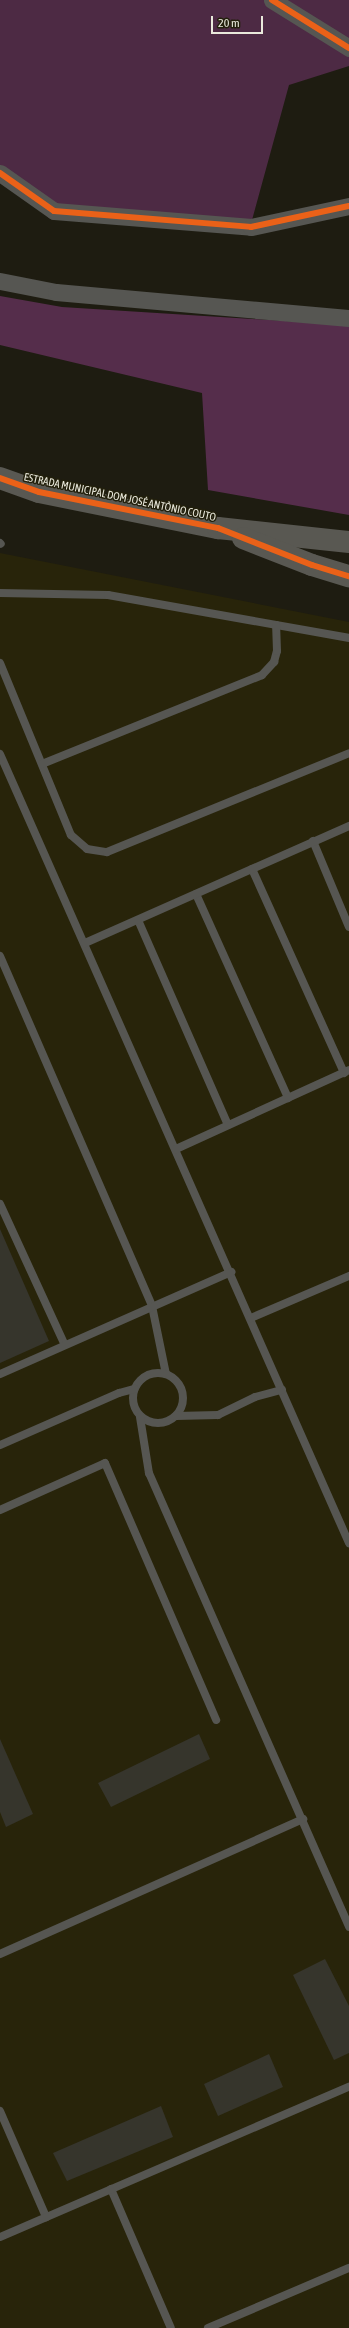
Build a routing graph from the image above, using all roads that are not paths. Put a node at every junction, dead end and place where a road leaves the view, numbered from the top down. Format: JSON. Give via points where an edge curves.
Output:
{"nodes":[{"id":1,"x":272,"y":0,"type":"edge"},
{"id":2,"x":349,"y":48,"type":"edge"},
{"id":3,"x":0,"y":173,"type":"edge"},
{"id":4,"x":349,"y":206,"type":"edge"},
{"id":5,"x":0,"y":281,"type":"edge"},
{"id":6,"x":349,"y":318,"type":"edge"},
{"id":7,"x":0,"y":478,"type":"edge"},
{"id":8,"x":218,"y":528,"type":"junction"},
{"id":9,"x":349,"y":542,"type":"edge"},
{"id":10,"x":349,"y":576,"type":"edge"},
{"id":11,"x":0,"y":593,"type":"edge"},
{"id":12,"x":276,"y":625,"type":"junction"},
{"id":13,"x":349,"y":638,"type":"edge"},
{"id":14,"x":0,"y":663,"type":"edge"},
{"id":15,"x":349,"y":753,"type":"edge"},
{"id":16,"x":0,"y":754,"type":"edge"},
{"id":17,"x":42,"y":764,"type":"junction"},
{"id":18,"x":349,"y":826,"type":"edge"},
{"id":19,"x":313,"y":842,"type":"junction"},
{"id":20,"x":252,"y":869,"type":"junction"},
{"id":21,"x":196,"y":894,"type":"junction"},
{"id":22,"x":138,"y":920,"type":"junction"},
{"id":23,"x":349,"y":927,"type":"edge"},
{"id":24,"x":84,"y":943,"type":"junction"},
{"id":25,"x":0,"y":956,"type":"edge"},
{"id":26,"x":346,"y":1072,"type":"edge"},
{"id":27,"x":288,"y":1098,"type":"junction"},
{"id":28,"x":228,"y":1125,"type":"junction"},
{"id":29,"x":176,"y":1149,"type":"junction"},
{"id":30,"x":0,"y":1204,"type":"edge"},
{"id":31,"x":231,"y":1272,"type":"junction"},
{"id":32,"x":349,"y":1276,"type":"edge"},
{"id":33,"x":152,"y":1306,"type":"junction"},
{"id":34,"x":251,"y":1318,"type":"junction"},
{"id":35,"x":66,"y":1345,"type":"junction"},
{"id":36,"x":0,"y":1374,"type":"edge"},
{"id":37,"x":166,"y":1374,"type":"junction"},
{"id":38,"x":134,"y":1389,"type":"junction"},
{"id":39,"x":282,"y":1390,"type":"junction"},
{"id":40,"x":176,"y":1416,"type":"junction"},
{"id":41,"x":140,"y":1417,"type":"junction"},
{"id":42,"x":0,"y":1445,"type":"edge"},
{"id":43,"x":0,"y":1510,"type":"edge"},
{"id":44,"x":349,"y":1543,"type":"edge"},
{"id":45,"x":216,"y":1720,"type":"dead end"},
{"id":46,"x":303,"y":1819,"type":"junction"},
{"id":47,"x":349,"y":1927,"type":"edge"},
{"id":48,"x":0,"y":1954,"type":"edge"},
{"id":49,"x":349,"y":2087,"type":"edge"},
{"id":50,"x":0,"y":2111,"type":"edge"},
{"id":51,"x":111,"y":2188,"type":"junction"},
{"id":52,"x":46,"y":2217,"type":"junction"},
{"id":53,"x":0,"y":2237,"type":"edge"},
{"id":54,"x":349,"y":2268,"type":"edge"},
{"id":55,"x":171,"y":2328,"type":"edge"},
{"id":56,"x":208,"y":2328,"type":"edge"}],
"edges":[{"from":1,"to":2,"type":"street"},
{"from":3,"to":4,"type":"street","via":[[54,211],[251,227]]},
{"from":5,"to":6,"type":"street","via":[[56,292]]},
{"from":7,"to":8,"type":"main road","name":"ESTRADA MUNICIPAL DOM JOSÉ ANTÔNIO COUTO","via":[[39,492]]},
{"from":8,"to":9,"type":"main road","name":"ESTRADA MUNICIPAL DOM JOSÉ ANTÔNIO COUTO"},
{"from":8,"to":10,"type":"main road","name":"ESTRADA MUNICIPAL DOM JOSÉ ANTÔNIO COUTO","via":[[312,565]]},
{"from":11,"to":12,"type":"lane","via":[[108,595]]},
{"from":12,"to":13,"type":"lane"},
{"from":12,"to":17,"type":"lane","via":[[277,651],[274,662],[262,675]]},
{"from":14,"to":17,"type":"lane"},
{"from":15,"to":17,"type":"lane","via":[[107,852],[87,849],[71,835]]},
{"from":16,"to":24,"type":"lane"},
{"from":18,"to":19,"type":"lane"},
{"from":19,"to":20,"type":"lane"},
{"from":19,"to":23,"type":"lane"},
{"from":20,"to":21,"type":"lane"},
{"from":20,"to":26,"type":"lane"},
{"from":21,"to":22,"type":"lane"},
{"from":21,"to":27,"type":"lane"},
{"from":22,"to":24,"type":"lane"},
{"from":22,"to":28,"type":"lane"},
{"from":24,"to":29,"type":"lane"},
{"from":25,"to":33,"type":"lane"},
{"from":26,"to":27,"type":"lane"},
{"from":27,"to":28,"type":"lane"},
{"from":28,"to":29,"type":"lane"},
{"from":29,"to":31,"type":"lane"},
{"from":30,"to":35,"type":"lane"},
{"from":31,"to":33,"type":"lane","via":[[207,1280]]},
{"from":31,"to":34,"type":"lane"},
{"from":32,"to":34,"type":"lane"},
{"from":33,"to":35,"type":"lane"},
{"from":33,"to":37,"type":"lane"},
{"from":34,"to":39,"type":"lane"},
{"from":35,"to":36,"type":"lane"},
{"from":37,"to":38,"type":"lane","via":[[147,1375]]},
{"from":37,"to":40,"type":"lane","via":[[181,1388],[181,1407]]},
{"from":38,"to":41,"type":"lane","via":[[135,1409]]},
{"from":38,"to":42,"type":"lane","via":[[118,1393]]},
{"from":39,"to":40,"type":"lane","via":[[255,1397],[218,1415]]},
{"from":39,"to":44,"type":"lane"},
{"from":40,"to":41,"type":"lane","via":[[158,1423]]},
{"from":41,"to":46,"type":"lane","via":[[149,1473]]},
{"from":43,"to":45,"type":"lane","via":[[105,1463]]},
{"from":46,"to":47,"type":"lane"},
{"from":46,"to":48,"type":"lane"},
{"from":49,"to":51,"type":"lane"},
{"from":50,"to":52,"type":"lane"},
{"from":51,"to":52,"type":"lane"},
{"from":51,"to":55,"type":"lane"},
{"from":52,"to":53,"type":"lane"},
{"from":54,"to":56,"type":"lane"}]}
